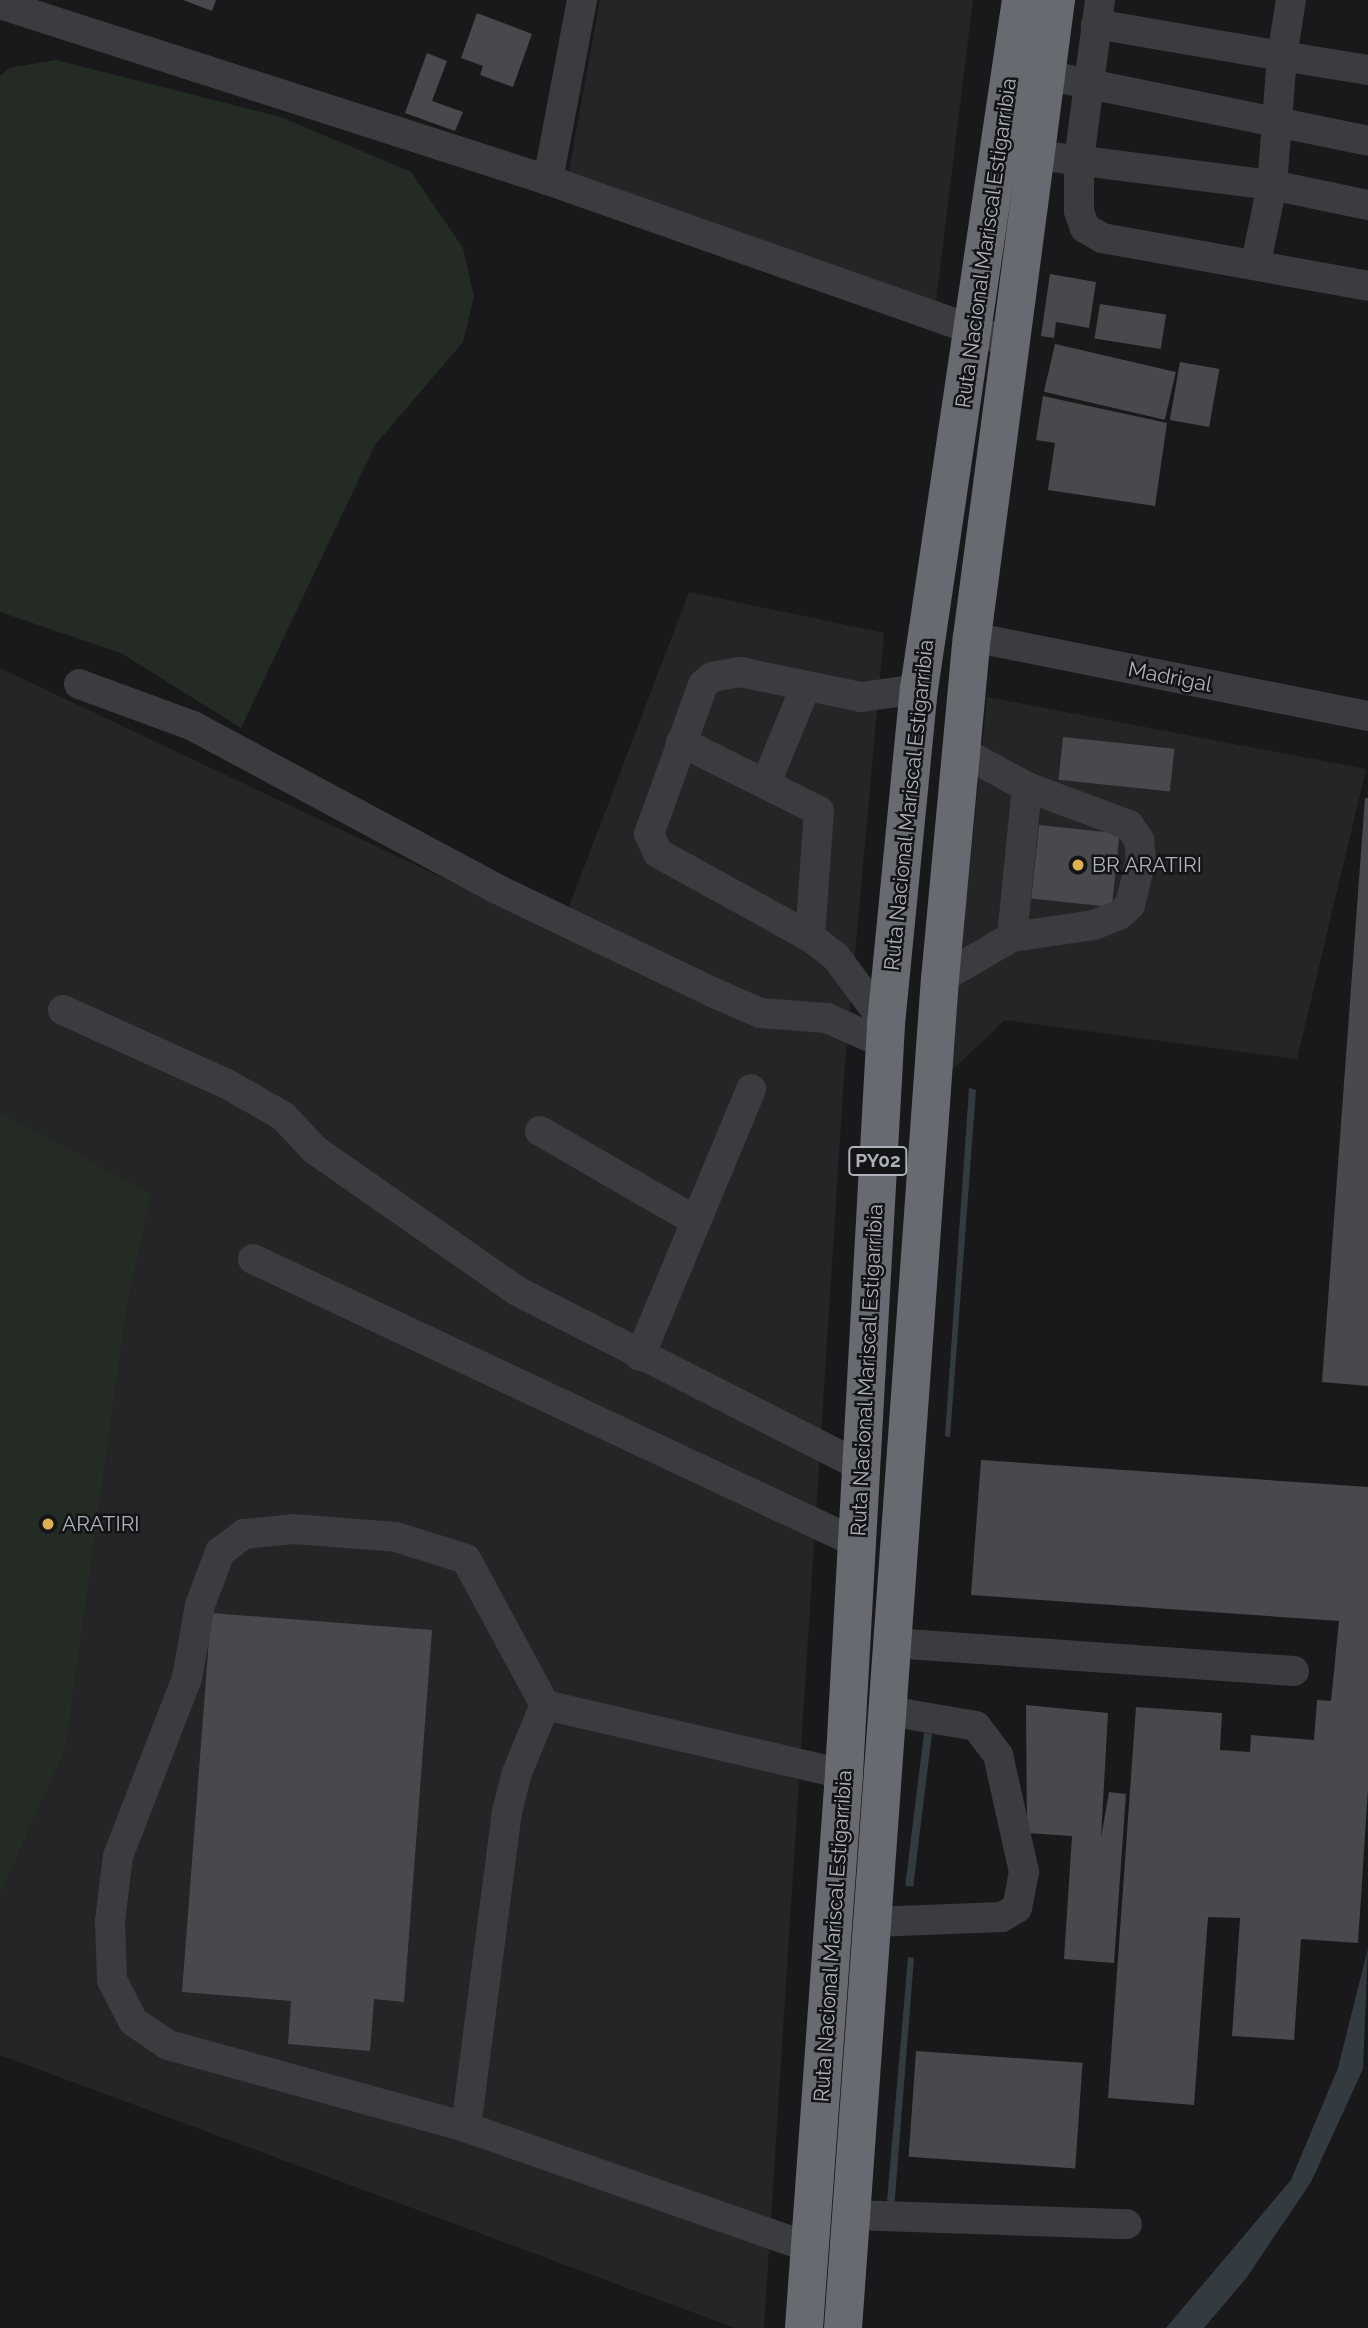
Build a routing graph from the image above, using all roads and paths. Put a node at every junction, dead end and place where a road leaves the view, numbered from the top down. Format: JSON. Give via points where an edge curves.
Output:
{"nodes":[{"id":1,"x":582,"y":0,"type":"edge"},
{"id":2,"x":1020,"y":0,"type":"edge"},
{"id":3,"x":1056,"y":0,"type":"edge"},
{"id":4,"x":1291,"y":0,"type":"edge"},
{"id":5,"x":0,"y":4,"type":"edge"},
{"id":6,"x":1098,"y":12,"type":"edge"},
{"id":7,"x":1282,"y":56,"type":"junction"},
{"id":8,"x":1368,"y":70,"type":"edge"},
{"id":9,"x":1045,"y":75,"type":"junction"},
{"id":10,"x":1087,"y":83,"type":"junction"},
{"id":11,"x":1277,"y":124,"type":"junction"},
{"id":12,"x":1368,"y":141,"type":"edge"},
{"id":13,"x":1017,"y":152,"type":"junction"},
{"id":14,"x":1079,"y":160,"type":"junction"},
{"id":15,"x":548,"y":180,"type":"junction"},
{"id":16,"x":1272,"y":185,"type":"junction"},
{"id":17,"x":1368,"y":205,"type":"edge"},
{"id":18,"x":1256,"y":263,"type":"junction"},
{"id":19,"x":1368,"y":286,"type":"edge"},
{"id":20,"x":974,"y":333,"type":"junction"},
{"id":21,"x":1011,"y":343,"type":"junction"},
{"id":22,"x":972,"y":638,"type":"junction"},
{"id":23,"x":79,"y":684,"type":"dead end"},
{"id":24,"x":806,"y":688,"type":"junction"},
{"id":25,"x":919,"y":689,"type":"junction"},
{"id":26,"x":1368,"y":716,"type":"edge"},
{"id":27,"x":681,"y":742,"type":"junction"},
{"id":28,"x":961,"y":751,"type":"junction"},
{"id":29,"x":766,"y":783,"type":"junction"},
{"id":30,"x":1027,"y":788,"type":"junction"},
{"id":31,"x":810,"y":937,"type":"junction"},
{"id":32,"x":1012,"y":937,"type":"junction"},
{"id":33,"x":940,"y":979,"type":"junction"},
{"id":34,"x":63,"y":1010,"type":"dead end"},
{"id":35,"x":885,"y":1034,"type":"junction"},
{"id":36,"x":751,"y":1090,"type":"dead end"},
{"id":37,"x":540,"y":1131,"type":"dead end"},
{"id":38,"x":696,"y":1221,"type":"junction"},
{"id":39,"x":253,"y":1259,"type":"dead end"},
{"id":40,"x":640,"y":1356,"type":"junction"},
{"id":41,"x":861,"y":1466,"type":"junction"},
{"id":42,"x":857,"y":1543,"type":"junction"},
{"id":43,"x":893,"y":1643,"type":"junction"},
{"id":44,"x":1293,"y":1671,"type":"dead end"},
{"id":45,"x":545,"y":1705,"type":"junction"},
{"id":46,"x":888,"y":1711,"type":"junction"},
{"id":47,"x":844,"y":1774,"type":"junction"},
{"id":48,"x":873,"y":1922,"type":"junction"},
{"id":49,"x":466,"y":2127,"type":"junction"},
{"id":50,"x":851,"y":2215,"type":"junction"},
{"id":51,"x":1127,"y":2224,"type":"dead end"},
{"id":52,"x":811,"y":2248,"type":"junction"},
{"id":53,"x":804,"y":2328,"type":"edge"},
{"id":54,"x":843,"y":2328,"type":"edge"}],
"edges":[{"from":1,"to":15,"type":"street"},
{"from":2,"to":13,"type":"highway","name":"Ruta Nacional Mariscal Estigarribia","number":"PY02"},
{"from":3,"to":9,"type":"highway","name":"Ruta Nacional Mariscal Estigarribia","number":"PY02"},
{"from":4,"to":7,"type":"street"},
{"from":5,"to":15,"type":"street"},
{"from":6,"to":7,"type":"street"},
{"from":6,"to":10,"type":"street"},
{"from":7,"to":8,"type":"street"},
{"from":7,"to":11,"type":"street"},
{"from":9,"to":10,"type":"street"},
{"from":9,"to":13,"type":"highway","name":"Ruta Nacional Mariscal Estigarribia","number":"PY02"},
{"from":10,"to":11,"type":"street"},
{"from":10,"to":14,"type":"street"},
{"from":11,"to":12,"type":"street"},
{"from":11,"to":16,"type":"street"},
{"from":13,"to":14,"type":"street"},
{"from":13,"to":20,"type":"highway","name":"Ruta Nacional Mariscal Estigarribia","number":"PY02"},
{"from":13,"to":21,"type":"highway","name":"Ruta Nacional Mariscal Estigarribia","number":"PY02"},
{"from":14,"to":16,"type":"street"},
{"from":14,"to":18,"type":"street","via":[[1079,211],[1084,228],[1102,238]]},
{"from":15,"to":20,"type":"street"},
{"from":16,"to":17,"type":"street"},
{"from":16,"to":18,"type":"street"},
{"from":18,"to":19,"type":"street"},
{"from":20,"to":21,"type":"street"},
{"from":20,"to":25,"type":"highway","name":"Ruta Nacional Mariscal Estigarribia","number":"PY02"},
{"from":21,"to":22,"type":"highway","name":"Ruta Nacional Mariscal Estigarribia","number":"PY02"},
{"from":22,"to":26,"type":"street","name":"Madrigal"},
{"from":22,"to":28,"type":"highway","name":"Ruta Nacional Mariscal Estigarribia","number":"PY02"},
{"from":23,"to":35,"type":"street","via":[[194,726],[496,888],[760,1013],[827,1018]]},
{"from":24,"to":25,"type":"street","via":[[861,697]]},
{"from":24,"to":27,"type":"street","via":[[740,672],[712,677],[703,685]]},
{"from":24,"to":29,"type":"street"},
{"from":25,"to":35,"type":"highway","name":"Ruta Nacional Mariscal Estigarribia","number":"PY02"},
{"from":27,"to":29,"type":"street"},
{"from":27,"to":31,"type":"street","via":[[651,819],[652,844],[659,853]]},
{"from":28,"to":30,"type":"street"},
{"from":28,"to":33,"type":"highway","name":"Ruta Nacional Mariscal Estigarribia","number":"PY02"},
{"from":29,"to":31,"type":"street","via":[[819,811]]},
{"from":30,"to":32,"type":"street"},
{"from":30,"to":32,"type":"street","via":[[1129,825],[1139,840],[1141,859],[1130,905],[1119,915],[1094,925]]},
{"from":31,"to":35,"type":"street","via":[[850,972]]},
{"from":32,"to":33,"type":"street"},
{"from":33,"to":43,"type":"highway","name":"Ruta Nacional Mariscal Estigarribia","number":"PY02"},
{"from":34,"to":40,"type":"street","via":[[227,1084],[283,1116],[315,1150],[517,1291]]},
{"from":35,"to":41,"type":"highway","name":"Ruta Nacional Mariscal Estigarribia","number":"PY02"},
{"from":36,"to":38,"type":"street"},
{"from":37,"to":38,"type":"street"},
{"from":38,"to":40,"type":"street"},
{"from":39,"to":42,"type":"street"},
{"from":40,"to":41,"type":"street"},
{"from":41,"to":42,"type":"highway","name":"Ruta Nacional Mariscal Estigarribia","number":"PY02"},
{"from":42,"to":47,"type":"highway","name":"Ruta Nacional Mariscal Estigarribia","number":"PY02"},
{"from":43,"to":44,"type":"street"},
{"from":43,"to":46,"type":"highway","name":"Ruta Nacional Mariscal Estigarribia","number":"PY02"},
{"from":45,"to":47,"type":"street"},
{"from":45,"to":49,"type":"street","via":[[516,1775],[508,1812]]},
{"from":45,"to":49,"type":"street","via":[[466,1559],[396,1537],[293,1529],[244,1534],[220,1552],[200,1605],[187,1678],[118,1856],[110,1921],[112,1980],[133,2021],[168,2045]]},
{"from":46,"to":48,"type":"highway","name":"Ruta Nacional Mariscal Estigarribia","number":"PY02"},
{"from":46,"to":48,"type":"street","via":[[976,1727],[998,1755],[1024,1872],[1017,1908],[1002,1917]]},
{"from":47,"to":52,"type":"highway","name":"Ruta Nacional Mariscal Estigarribia","number":"PY02"},
{"from":48,"to":50,"type":"highway","name":"Ruta Nacional Mariscal Estigarribia","number":"PY02"},
{"from":49,"to":52,"type":"street"},
{"from":50,"to":51,"type":"street"},
{"from":50,"to":54,"type":"highway","name":"Ruta Nacional Mariscal Estigarribia","number":"PY02"},
{"from":52,"to":53,"type":"highway","name":"Ruta Nacional Mariscal Estigarribia","number":"PY02"}]}
